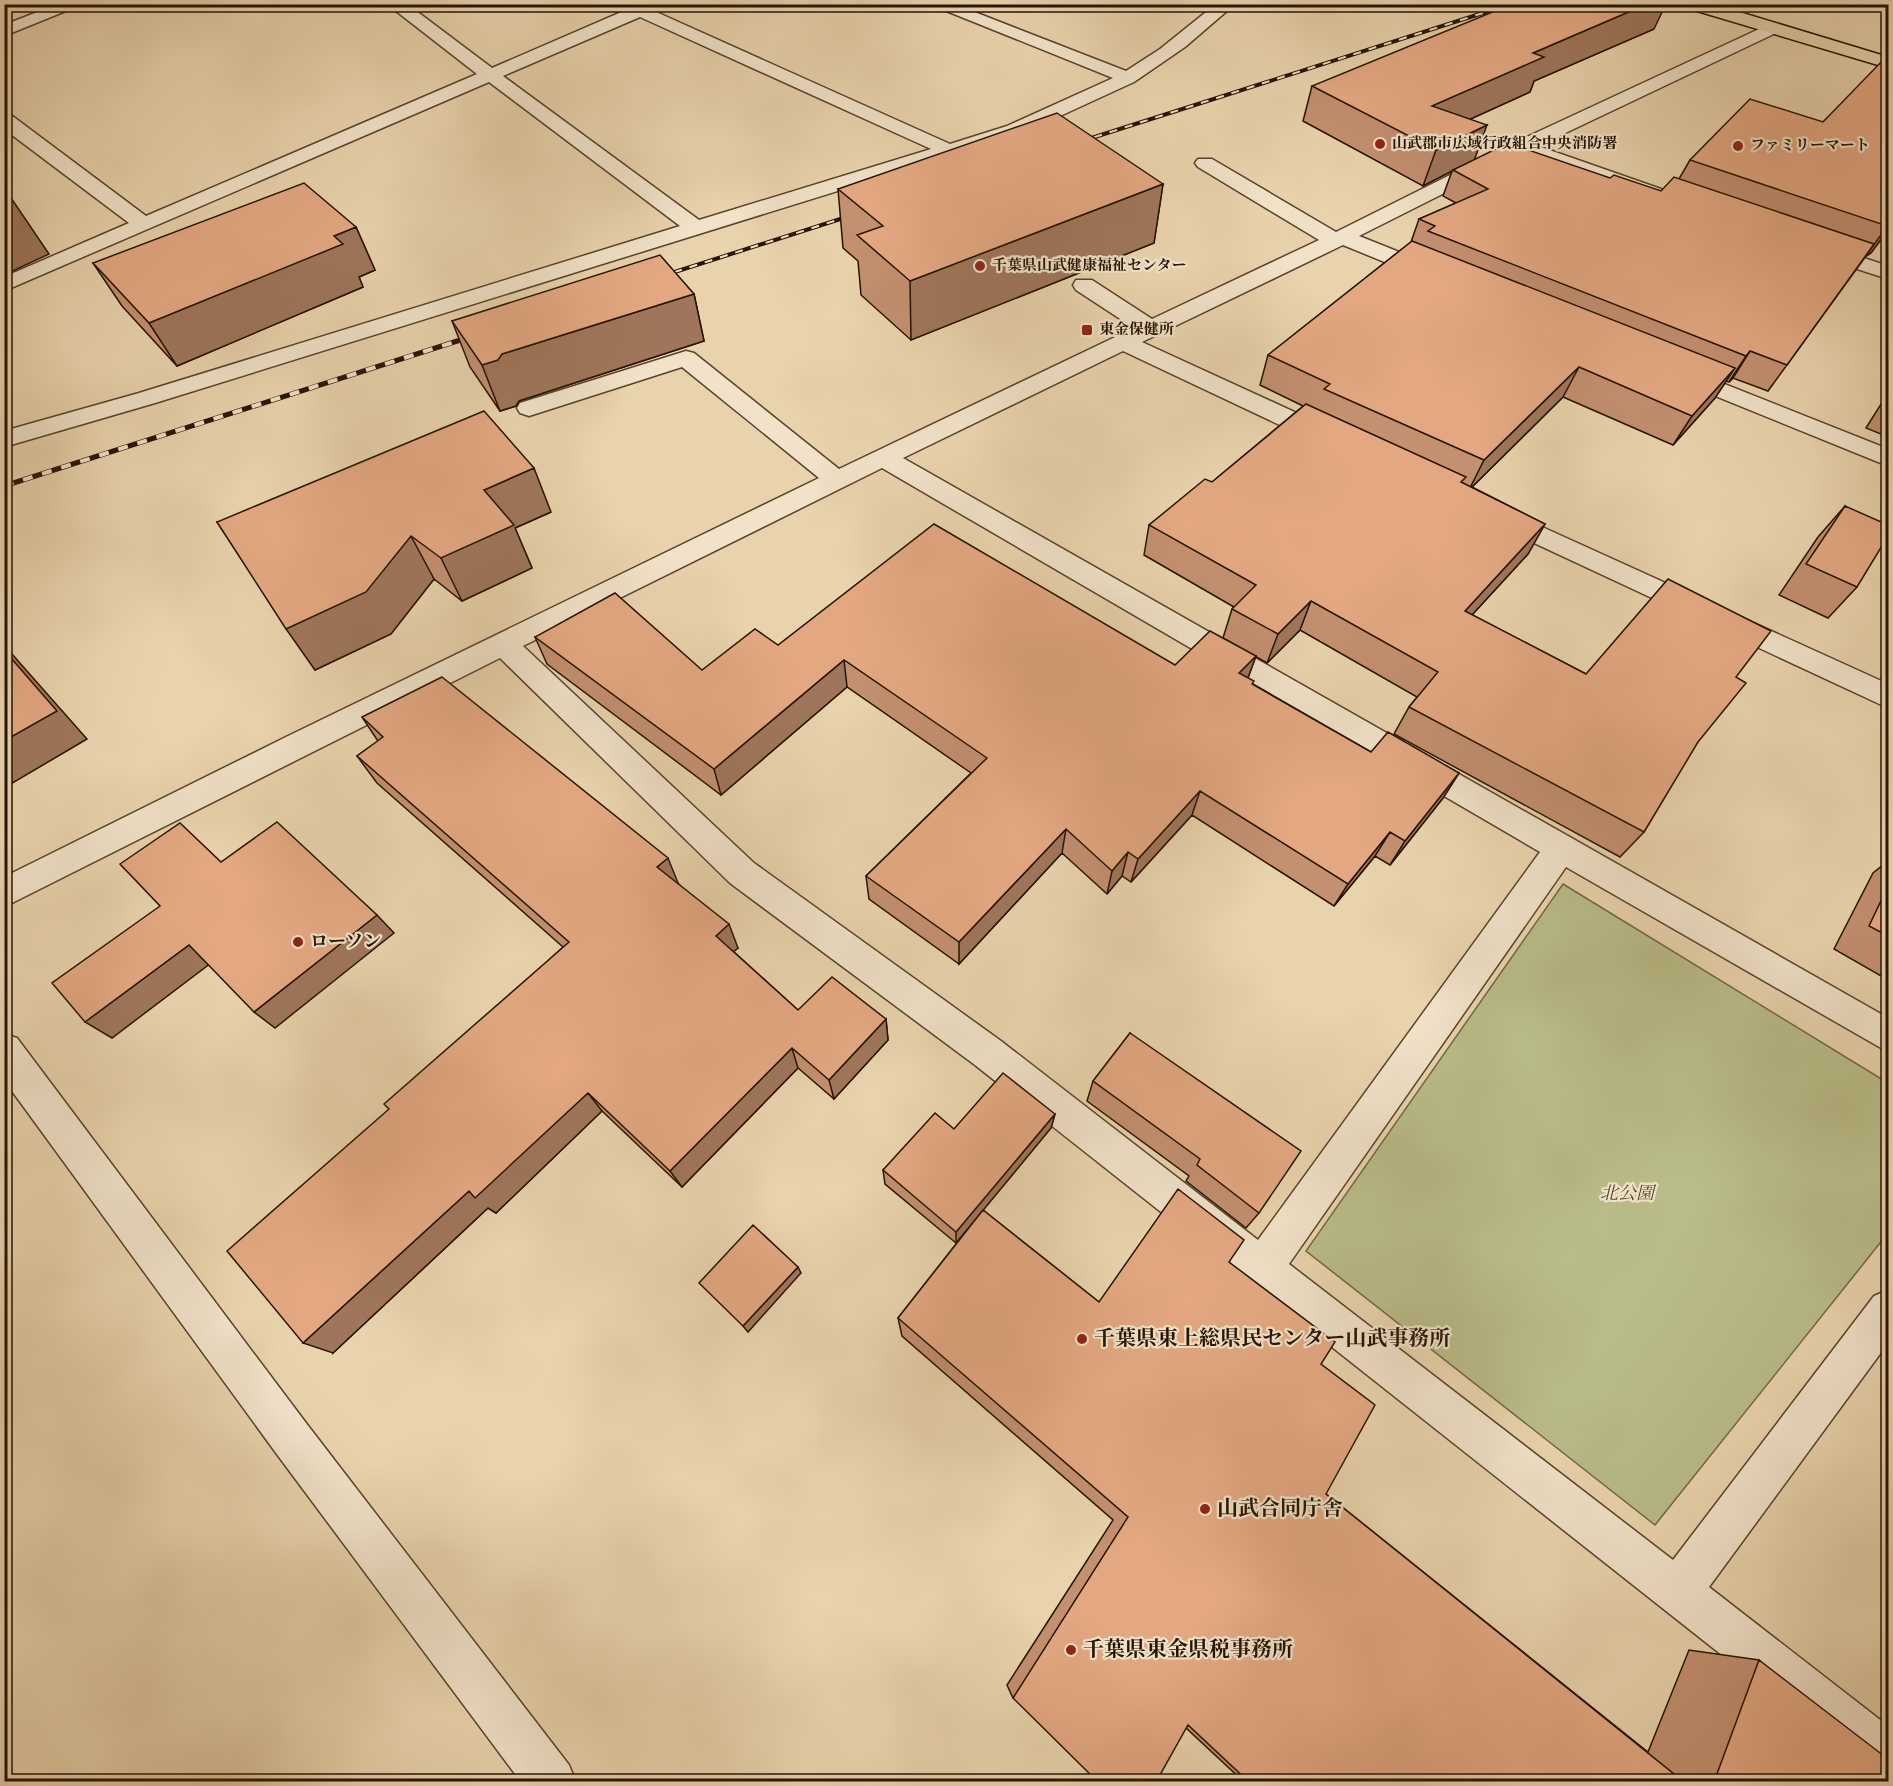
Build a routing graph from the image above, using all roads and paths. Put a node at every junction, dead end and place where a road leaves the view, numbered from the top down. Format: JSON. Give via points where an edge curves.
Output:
{"nodes":[{"id":1,"x":75,"y":4,"type":"edge"},
{"id":2,"x":395,"y":4,"type":"edge"},
{"id":3,"x":937,"y":4,"type":"edge"},
{"id":4,"x":1227,"y":4,"type":"edge"},
{"id":5,"x":1693,"y":4,"type":"edge"},
{"id":6,"x":648,"y":8,"type":"edge"},
{"id":7,"x":1772,"y":28,"type":"junction"},
{"id":8,"x":4,"y":31,"type":"edge"},
{"id":9,"x":1888,"y":63,"type":"edge"},
{"id":10,"x":492,"y":77,"type":"junction"},
{"id":11,"x":1128,"y":78,"type":"junction"},
{"id":12,"x":9,"y":128,"type":"edge"},
{"id":13,"x":1521,"y":147,"type":"junction"},
{"id":14,"x":948,"y":150,"type":"junction"},
{"id":15,"x":1204,"y":163,"type":"dead end"},
{"id":16,"x":1677,"y":201,"type":"edge"},
{"id":17,"x":143,"y":224,"type":"junction"},
{"id":18,"x":696,"y":228,"type":"junction"},
{"id":19,"x":1339,"y":238,"type":"junction"},
{"id":20,"x":1799,"y":243,"type":"edge"},
{"id":21,"x":1888,"y":273,"type":"edge"},
{"id":22,"x":1452,"y":281,"type":"edge"},
{"id":23,"x":4,"y":285,"type":"edge"},
{"id":24,"x":1084,"y":285,"type":"dead end"},
{"id":25,"x":1150,"y":328,"type":"junction"},
{"id":26,"x":1124,"y":343,"type":"junction"},
{"id":27,"x":1659,"y":365,"type":"edge"},
{"id":28,"x":529,"y":408,"type":"dead end"},
{"id":29,"x":4,"y":439,"type":"edge"},
{"id":30,"x":1350,"y":448,"type":"edge"},
{"id":31,"x":883,"y":458,"type":"junction"},
{"id":32,"x":1888,"y":458,"type":"edge"},
{"id":33,"x":837,"y":480,"type":"junction"},
{"id":34,"x":1479,"y":508,"type":"edge"},
{"id":35,"x":503,"y":644,"type":"junction"},
{"id":36,"x":1888,"y":697,"type":"edge"},
{"id":37,"x":1560,"y":849,"type":"junction"},
{"id":38,"x":4,"y":893,"type":"edge"},
{"id":39,"x":1888,"y":1036,"type":"edge"},
{"id":40,"x":4,"y":1050,"type":"edge"},
{"id":41,"x":1263,"y":1267,"type":"junction"},
{"id":42,"x":1888,"y":1310,"type":"edge"},
{"id":43,"x":1677,"y":1592,"type":"junction"},
{"id":44,"x":1888,"y":1756,"type":"edge"},
{"id":45,"x":552,"y":1782,"type":"edge"}],
"edges":[{"from":1,"to":8,"type":"street"},
{"from":2,"to":10,"type":"street"},
{"from":3,"to":11,"type":"street"},
{"from":4,"to":11,"type":"street","via":[[1175,47]]},
{"from":5,"to":7,"type":"main road"},
{"from":6,"to":10,"type":"street"},
{"from":6,"to":14,"type":"street"},
{"from":7,"to":9,"type":"main road"},
{"from":7,"to":13,"type":"street"},
{"from":10,"to":17,"type":"street"},
{"from":10,"to":18,"type":"street"},
{"from":11,"to":14,"type":"street","via":[[1014,130]]},
{"from":12,"to":17,"type":"street"},
{"from":13,"to":16,"type":"street"},
{"from":13,"to":19,"type":"street"},
{"from":14,"to":18,"type":"street"},
{"from":15,"to":19,"type":"street"},
{"from":17,"to":23,"type":"street"},
{"from":18,"to":29,"type":"street"},
{"from":19,"to":22,"type":"street"},
{"from":19,"to":25,"type":"street"},
{"from":20,"to":21,"type":"street"},
{"from":24,"to":25,"type":"street"},
{"from":25,"to":26,"type":"street"},
{"from":26,"to":30,"type":"street"},
{"from":26,"to":31,"type":"street"},
{"from":27,"to":32,"type":"street"},
{"from":28,"to":33,"type":"street","via":[[686,358]]},
{"from":31,"to":33,"type":"street"},
{"from":31,"to":37,"type":"street"},
{"from":33,"to":35,"type":"street"},
{"from":34,"to":36,"type":"street"},
{"from":35,"to":38,"type":"street"},
{"from":35,"to":41,"type":"street","via":[[742,873],[988,1053]]},
{"from":37,"to":39,"type":"street"},
{"from":37,"to":41,"type":"street"},
{"from":40,"to":45,"type":"street"},
{"from":41,"to":43,"type":"street"},
{"from":42,"to":43,"type":"street"},
{"from":43,"to":44,"type":"street"}]}
